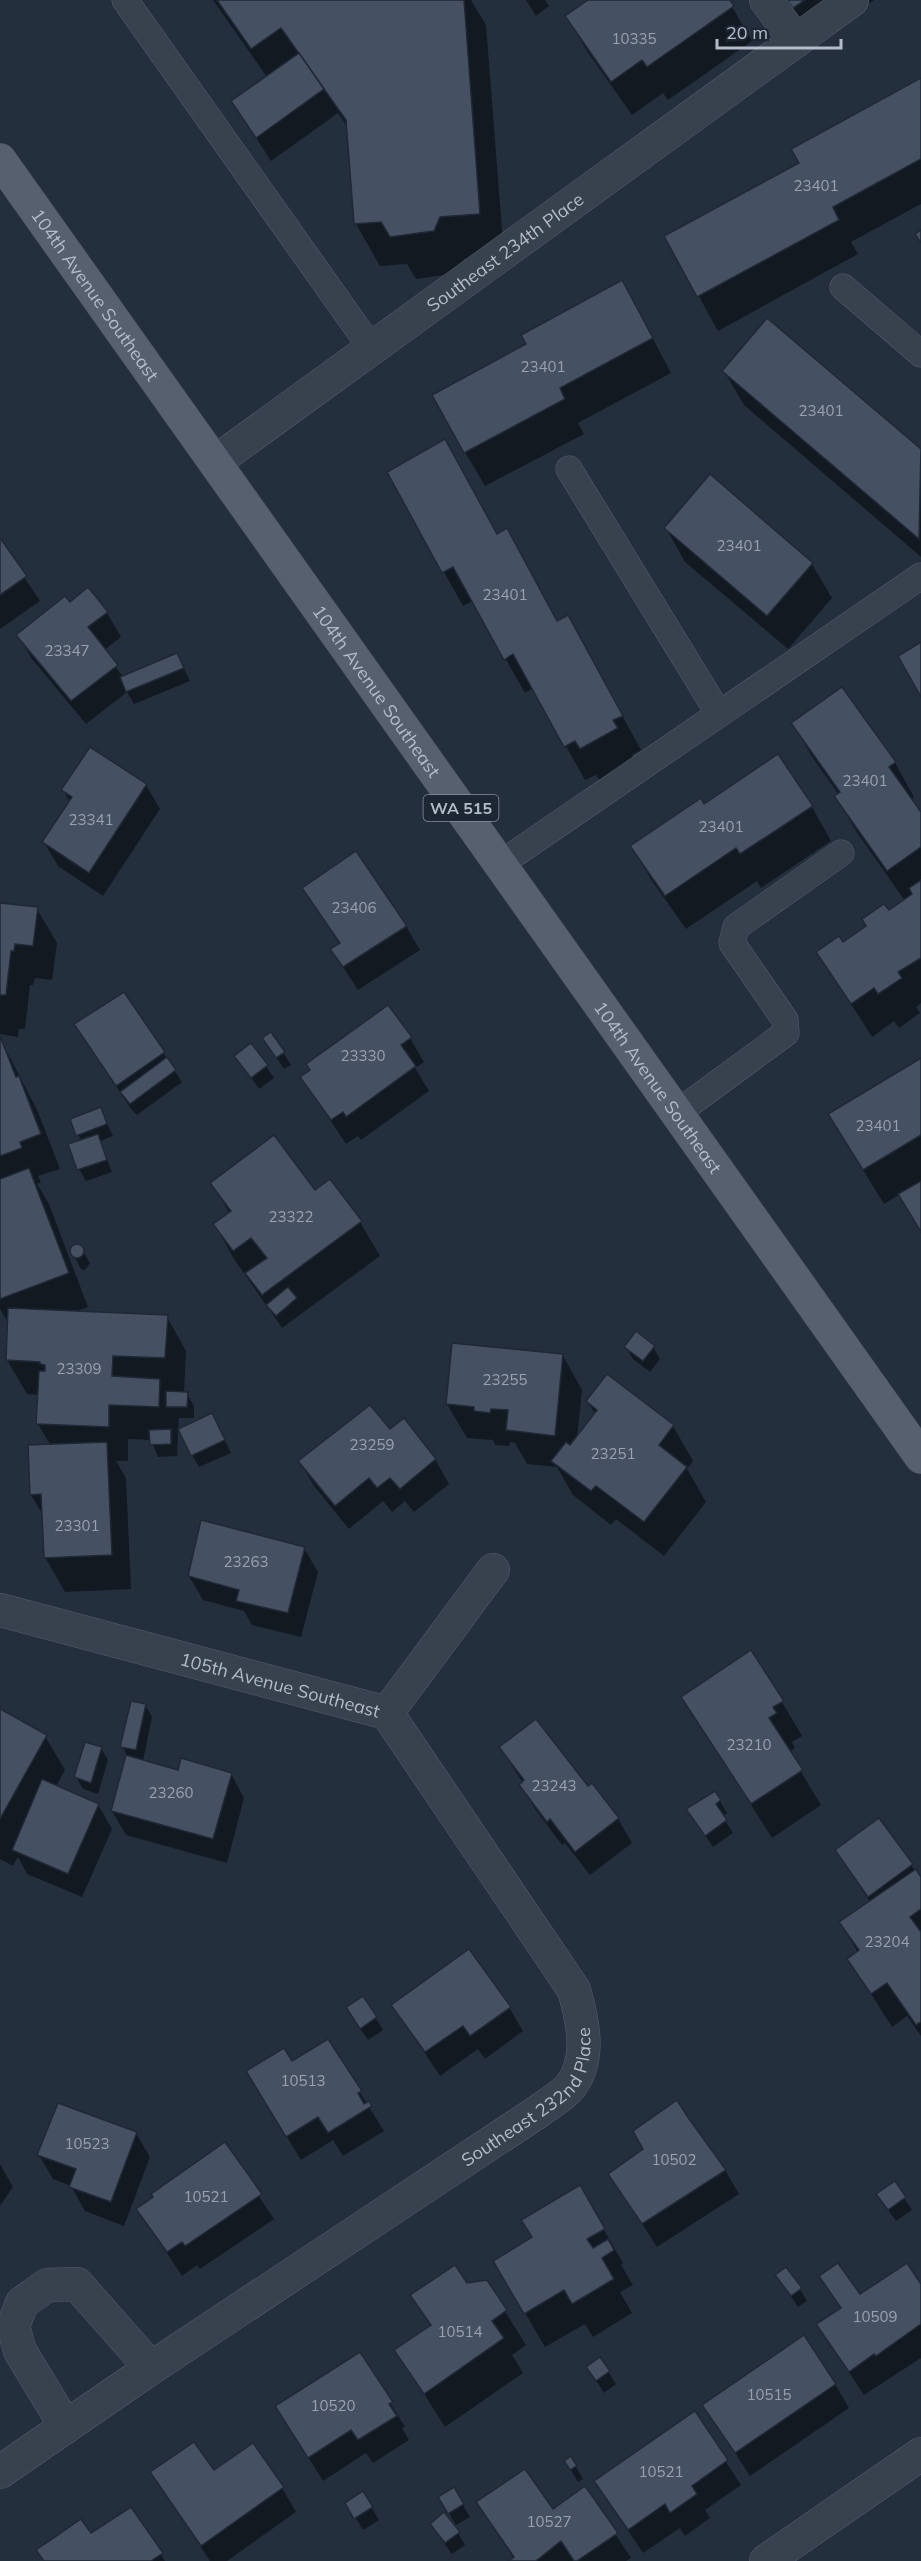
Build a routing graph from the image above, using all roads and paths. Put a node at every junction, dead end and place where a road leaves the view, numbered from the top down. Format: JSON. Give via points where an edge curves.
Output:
{"nodes":[{"id":1,"x":125,"y":0,"type":"edge"},
{"id":2,"x":766,"y":0,"type":"edge"},
{"id":3,"x":852,"y":0,"type":"edge"},
{"id":4,"x":795,"y":41,"type":"junction"},
{"id":5,"x":0,"y":160,"type":"edge"},
{"id":6,"x":843,"y":287,"type":"dead end"},
{"id":7,"x":372,"y":348,"type":"junction"},
{"id":8,"x":921,"y":354,"type":"edge"},
{"id":9,"x":215,"y":462,"type":"junction"},
{"id":10,"x":569,"y":469,"type":"dead end"},
{"id":11,"x":921,"y":576,"type":"edge"},
{"id":12,"x":719,"y":714,"type":"junction"},
{"id":13,"x":841,"y":853,"type":"dead end"},
{"id":14,"x":501,"y":864,"type":"junction"},
{"id":15,"x":677,"y":1113,"type":"junction"},
{"id":16,"x":921,"y":1457,"type":"edge"},
{"id":17,"x":493,"y":1570,"type":"dead end"},
{"id":18,"x":0,"y":1610,"type":"edge"},
{"id":19,"x":387,"y":1713,"type":"junction"},
{"id":20,"x":151,"y":2368,"type":"junction"},
{"id":21,"x":66,"y":2427,"type":"junction"},
{"id":22,"x":921,"y":2454,"type":"edge"},
{"id":23,"x":0,"y":2472,"type":"edge"},
{"id":24,"x":766,"y":2561,"type":"edge"}],
"edges":[{"from":1,"to":7,"type":"lane"},
{"from":2,"to":4,"type":"street"},
{"from":3,"to":4,"type":"street","name":"Southeast 234th Place"},
{"from":4,"to":7,"type":"street","name":"Southeast 234th Place"},
{"from":5,"to":9,"type":"main road","name":"104th Avenue Southeast","number":"WA 515"},
{"from":6,"to":8,"type":"lane"},
{"from":7,"to":9,"type":"street","name":"Southeast 234th Place"},
{"from":9,"to":14,"type":"main road","name":"104th Avenue Southeast","number":"WA 515"},
{"from":10,"to":12,"type":"lane"},
{"from":11,"to":12,"type":"lane"},
{"from":12,"to":14,"type":"lane"},
{"from":13,"to":15,"type":"lane","via":[[736,927],[732,943],[785,1020],[786,1034]]},
{"from":14,"to":15,"type":"main road","name":"104th Avenue Southeast","number":"WA 515"},
{"from":15,"to":16,"type":"main road","name":"104th Avenue Southeast","number":"WA 515"},
{"from":17,"to":19,"type":"street","name":"105th Avenue Southeast"},
{"from":18,"to":19,"type":"street","name":"105th Avenue Southeast"},
{"from":19,"to":20,"type":"street","name":"Southeast 232nd Place","via":[[574,1990],[584,2025],[581,2064],[568,2088],[538,2111]]},
{"from":20,"to":21,"type":"street","name":"Southeast 232nd Place"},
{"from":20,"to":21,"type":"street","via":[[77,2284],[47,2285],[22,2303],[13,2326],[20,2351]]},
{"from":21,"to":23,"type":"street","name":"Southeast 232nd Place"},
{"from":22,"to":24,"type":"street"}]}
